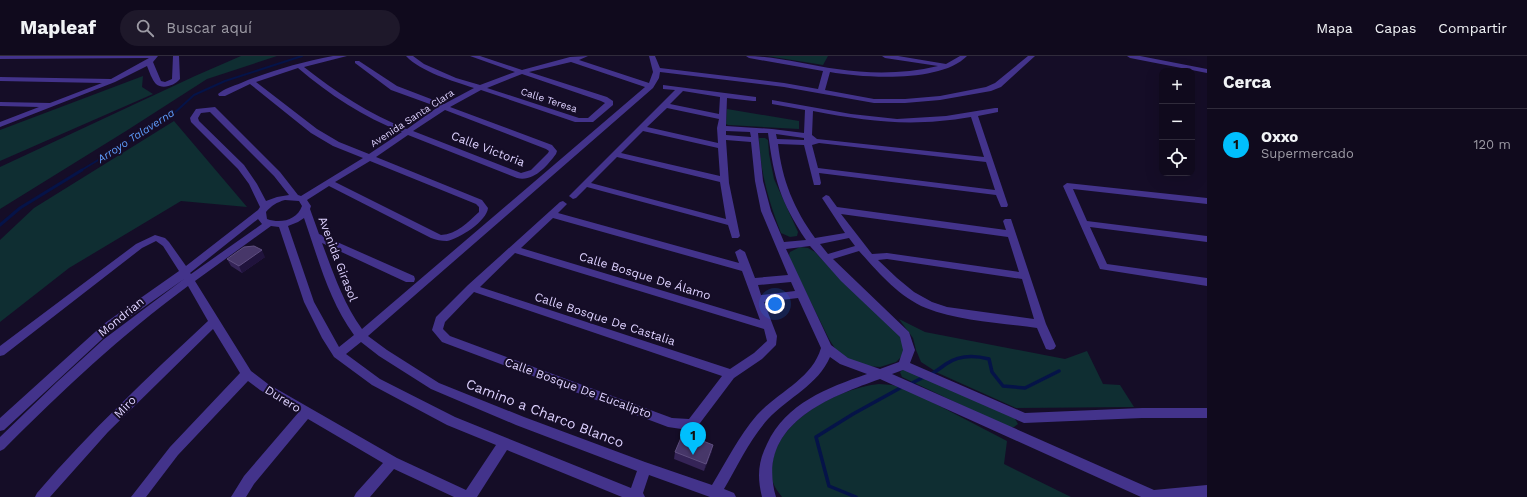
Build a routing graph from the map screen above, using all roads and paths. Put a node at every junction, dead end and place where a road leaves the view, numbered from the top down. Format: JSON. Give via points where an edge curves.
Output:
{"nodes":[{"id":1,"x":176,"y":56,"type":"edge"},
{"id":2,"x":344,"y":56,"type":"edge"},
{"id":3,"x":409,"y":56,"type":"edge"},
{"id":4,"x":473,"y":56,"type":"edge"},
{"id":5,"x":559,"y":56,"type":"edge"},
{"id":6,"x":585,"y":56,"type":"edge"},
{"id":7,"x":652,"y":56,"type":"edge"},
{"id":8,"x":749,"y":56,"type":"edge"},
{"id":9,"x":885,"y":56,"type":"edge"},
{"id":10,"x":964,"y":56,"type":"edge"},
{"id":11,"x":1032,"y":56,"type":"edge"},
{"id":12,"x":1130,"y":56,"type":"edge"},
{"id":13,"x":0,"y":57,"type":"edge"},
{"id":14,"x":153,"y":58,"type":"edge"},
{"id":15,"x":570,"y":59,"type":"junction"},
{"id":16,"x":357,"y":62,"type":"dead end"},
{"id":17,"x":299,"y":66,"type":"junction"},
{"id":18,"x":951,"y":66,"type":"junction"},
{"id":19,"x":827,"y":69,"type":"junction"},
{"id":20,"x":658,"y":70,"type":"junction"},
{"id":21,"x":1207,"y":71,"type":"edge"},
{"id":22,"x":522,"y":72,"type":"junction"},
{"id":23,"x":0,"y":79,"type":"edge"},
{"id":24,"x":113,"y":81,"type":"junction"},
{"id":25,"x":252,"y":82,"type":"junction"},
{"id":26,"x":650,"y":86,"type":"junction"},
{"id":27,"x":666,"y":87,"type":"dead end"},
{"id":28,"x":480,"y":88,"type":"junction"},
{"id":29,"x":681,"y":90,"type":"junction"},
{"id":30,"x":821,"y":92,"type":"junction"},
{"id":31,"x":222,"y":94,"type":"dead end"},
{"id":32,"x":724,"y":95,"type":"junction"},
{"id":33,"x":752,"y":99,"type":"dead end"},
{"id":34,"x":776,"y":102,"type":"dead end"},
{"id":35,"x":0,"y":104,"type":"edge"},
{"id":36,"x":56,"y":105,"type":"junction"},
{"id":37,"x":665,"y":105,"type":"junction"},
{"id":38,"x":444,"y":107,"type":"junction"},
{"id":39,"x":809,"y":108,"type":"junction"},
{"id":40,"x":995,"y":110,"type":"dead end"},
{"id":41,"x":974,"y":114,"type":"junction"},
{"id":42,"x":722,"y":117,"type":"junction"},
{"id":43,"x":0,"y":125,"type":"edge"},
{"id":44,"x":642,"y":128,"type":"junction"},
{"id":45,"x":754,"y":130,"type":"junction"},
{"id":46,"x":408,"y":131,"type":"junction"},
{"id":47,"x":721,"y":133,"type":"junction"},
{"id":48,"x":773,"y":136,"type":"junction"},
{"id":49,"x":756,"y":140,"type":"junction"},
{"id":50,"x":808,"y":140,"type":"junction"},
{"id":51,"x":721,"y":146,"type":"junction"},
{"id":52,"x":616,"y":154,"type":"junction"},
{"id":53,"x":369,"y":158,"type":"junction"},
{"id":54,"x":989,"y":160,"type":"junction"},
{"id":55,"x":815,"y":170,"type":"junction"},
{"id":56,"x":724,"y":180,"type":"junction"},
{"id":57,"x":330,"y":183,"type":"junction"},
{"id":58,"x":817,"y":183,"type":"dead end"},
{"id":59,"x":586,"y":184,"type":"junction"},
{"id":60,"x":999,"y":193,"type":"junction"},
{"id":61,"x":573,"y":196,"type":"dead end"},
{"id":62,"x":298,"y":198,"type":"junction"},
{"id":63,"x":826,"y":198,"type":"dead end"},
{"id":64,"x":1207,"y":201,"type":"edge"},
{"id":65,"x":563,"y":204,"type":"dead end"},
{"id":66,"x":1004,"y":205,"type":"dead end"},
{"id":67,"x":263,"y":210,"type":"junction"},
{"id":68,"x":306,"y":210,"type":"junction"},
{"id":69,"x":834,"y":210,"type":"junction"},
{"id":70,"x":553,"y":215,"type":"junction"},
{"id":71,"x":1008,"y":221,"type":"dead end"},
{"id":72,"x":269,"y":223,"type":"junction"},
{"id":73,"x":731,"y":223,"type":"junction"},
{"id":74,"x":1083,"y":223,"type":"junction"},
{"id":75,"x":283,"y":224,"type":"junction"},
{"id":76,"x":1011,"y":234,"type":"junction"},
{"id":77,"x":850,"y":235,"type":"junction"},
{"id":78,"x":316,"y":236,"type":"junction"},
{"id":79,"x":735,"y":236,"type":"dead end"},
{"id":80,"x":1207,"y":239,"type":"edge"},
{"id":81,"x":813,"y":242,"type":"junction"},
{"id":82,"x":781,"y":246,"type":"junction"},
{"id":83,"x":861,"y":247,"type":"junction"},
{"id":84,"x":515,"y":250,"type":"junction"},
{"id":85,"x":740,"y":252,"type":"dead end"},
{"id":86,"x":870,"y":257,"type":"junction"},
{"id":87,"x":826,"y":258,"type":"junction"},
{"id":88,"x":745,"y":268,"type":"junction"},
{"id":89,"x":188,"y":276,"type":"junction"},
{"id":90,"x":1026,"y":276,"type":"junction"},
{"id":91,"x":794,"y":278,"type":"junction"},
{"id":92,"x":410,"y":279,"type":"dead end"},
{"id":93,"x":750,"y":282,"type":"junction"},
{"id":94,"x":1207,"y":282,"type":"edge"},
{"id":95,"x":472,"y":288,"type":"junction"},
{"id":96,"x":802,"y":294,"type":"junction"},
{"id":97,"x":757,"y":299,"type":"junction"},
{"id":98,"x":214,"y":322,"type":"junction"},
{"id":99,"x":1041,"y":324,"type":"junction"},
{"id":100,"x":768,"y":326,"type":"junction"},
{"id":101,"x":361,"y":336,"type":"junction"},
{"id":102,"x":1050,"y":346,"type":"dead end"},
{"id":103,"x":827,"y":348,"type":"junction"},
{"id":104,"x":0,"y":352,"type":"edge"},
{"id":105,"x":338,"y":354,"type":"junction"},
{"id":106,"x":903,"y":365,"type":"junction"},
{"id":107,"x":247,"y":374,"type":"junction"},
{"id":108,"x":731,"y":374,"type":"junction"},
{"id":109,"x":881,"y":374,"type":"junction"},
{"id":110,"x":305,"y":413,"type":"junction"},
{"id":111,"x":1207,"y":413,"type":"edge"},
{"id":112,"x":1024,"y":418,"type":"junction"},
{"id":113,"x":0,"y":426,"type":"edge"},
{"id":114,"x":1022,"y":437,"type":"junction"},
{"id":115,"x":504,"y":444,"type":"junction"},
{"id":116,"x":0,"y":445,"type":"edge"},
{"id":117,"x":392,"y":462,"type":"junction"},
{"id":118,"x":645,"y":468,"type":"junction"},
{"id":119,"x":1207,"y":491,"type":"edge"},
{"id":120,"x":715,"y":493,"type":"junction"},
{"id":121,"x":1154,"y":496,"type":"edge"},
{"id":122,"x":42,"y":497,"type":"edge"},
{"id":123,"x":138,"y":497,"type":"edge"},
{"id":124,"x":238,"y":497,"type":"edge"},
{"id":125,"x":361,"y":497,"type":"edge"},
{"id":126,"x":469,"y":497,"type":"edge"},
{"id":127,"x":636,"y":497,"type":"edge"},
{"id":128,"x":728,"y":497,"type":"edge"},
{"id":129,"x":769,"y":497,"type":"edge"}],
"edges":[{"from":1,"to":14,"type":"street","via":[[177,77],[174,82],[160,84]]},
{"from":2,"to":17,"type":"street"},
{"from":3,"to":28,"type":"street","via":[[433,70]]},
{"from":4,"to":22,"type":"street"},
{"from":5,"to":15,"type":"street"},
{"from":6,"to":15,"type":"street","name":"Avenida Santa Clara"},
{"from":7,"to":20,"type":"street"},
{"from":8,"to":19,"type":"street"},
{"from":9,"to":18,"type":"street"},
{"from":10,"to":18,"type":"street"},
{"from":11,"to":30,"type":"street","via":[[998,85],[946,97],[874,101]]},
{"from":12,"to":21,"type":"street"},
{"from":13,"to":14,"type":"street"},
{"from":14,"to":24,"type":"street"},
{"from":15,"to":22,"type":"street","name":"Avenida Santa Clara"},
{"from":15,"to":26,"type":"street"},
{"from":16,"to":38,"type":"street","via":[[394,88]]},
{"from":17,"to":25,"type":"street"},
{"from":17,"to":46,"type":"street","via":[[352,106]]},
{"from":18,"to":19,"type":"street","via":[[893,76],[864,75]]},
{"from":19,"to":30,"type":"street"},
{"from":20,"to":26,"type":"street","via":[[657,77]]},
{"from":20,"to":30,"type":"street"},
{"from":22,"to":28,"type":"street","name":"Avenida Santa Clara"},
{"from":22,"to":28,"type":"street","name":"Calle Teresa","via":[[608,100],[610,104],[593,118],[582,121]]},
{"from":23,"to":24,"type":"street"},
{"from":24,"to":36,"type":"street"},
{"from":25,"to":31,"type":"street"},
{"from":25,"to":53,"type":"street","via":[[322,136]]},
{"from":26,"to":101,"type":"street"},
{"from":27,"to":29,"type":"street"},
{"from":28,"to":38,"type":"street","name":"Avenida Santa Clara"},
{"from":29,"to":32,"type":"street"},
{"from":29,"to":37,"type":"street"},
{"from":32,"to":33,"type":"street"},
{"from":32,"to":42,"type":"street"},
{"from":34,"to":39,"type":"street"},
{"from":35,"to":36,"type":"street"},
{"from":36,"to":43,"type":"street"},
{"from":37,"to":42,"type":"street"},
{"from":37,"to":44,"type":"street"},
{"from":38,"to":46,"type":"street","name":"Avenida Santa Clara"},
{"from":38,"to":46,"type":"street","name":"Calle Victoria","via":[[549,147],[553,151],[552,154],[532,174],[523,176]]},
{"from":39,"to":41,"type":"street","via":[[897,121]]},
{"from":39,"to":50,"type":"street"},
{"from":40,"to":41,"type":"street"},
{"from":41,"to":54,"type":"street"},
{"from":42,"to":47,"type":"street"},
{"from":44,"to":51,"type":"street"},
{"from":44,"to":52,"type":"street"},
{"from":45,"to":47,"type":"street"},
{"from":45,"to":48,"type":"street"},
{"from":45,"to":49,"type":"street"},
{"from":46,"to":53,"type":"street","name":"Avenida Santa Clara"},
{"from":47,"to":49,"type":"street"},
{"from":47,"to":51,"type":"street"},
{"from":48,"to":50,"type":"street"},
{"from":48,"to":81,"type":"street","via":[[784,192]]},
{"from":49,"to":82,"type":"street","via":[[759,182],[766,211]]},
{"from":50,"to":54,"type":"street"},
{"from":50,"to":55,"type":"street"},
{"from":51,"to":56,"type":"street"},
{"from":52,"to":56,"type":"street"},
{"from":52,"to":59,"type":"street"},
{"from":53,"to":57,"type":"street","name":"Avenida Santa Clara"},
{"from":53,"to":57,"type":"street","via":[[479,202],[484,206],[483,214],[445,239],[434,236]]},
{"from":54,"to":60,"type":"street"},
{"from":55,"to":58,"type":"street"},
{"from":55,"to":60,"type":"street"},
{"from":56,"to":73,"type":"street"},
{"from":57,"to":62,"type":"street","name":"Avenida Santa Clara"},
{"from":59,"to":61,"type":"street"},
{"from":59,"to":73,"type":"street"},
{"from":60,"to":66,"type":"street"},
{"from":62,"to":67,"type":"street","name":"Avenida Santa Clara","via":[[282,198],[270,203]]},
{"from":62,"to":67,"type":"street","via":[[212,109],[199,111],[194,118],[199,126],[241,166],[253,184]]},
{"from":62,"to":68,"type":"street","name":"Avenida Girasol","via":[[307,206]]},
{"from":63,"to":69,"type":"street"},
{"from":64,"to":74,"type":"street","via":[[1067,186]]},
{"from":65,"to":70,"type":"street","name":"Calle Bosque De Eucalipto"},
{"from":67,"to":72,"type":"street","via":[[261,217]]},
{"from":67,"to":89,"type":"street","name":"Mondrian"},
{"from":68,"to":75,"type":"street","via":[[298,218]]},
{"from":68,"to":78,"type":"street","name":"Avenida Girasol"},
{"from":69,"to":76,"type":"street"},
{"from":69,"to":77,"type":"street"},
{"from":70,"to":84,"type":"street","name":"Calle Bosque De Eucalipto"},
{"from":70,"to":88,"type":"street"},
{"from":71,"to":76,"type":"street"},
{"from":72,"to":75,"type":"street"},
{"from":72,"to":89,"type":"street","name":"Mondrian"},
{"from":73,"to":79,"type":"street"},
{"from":74,"to":80,"type":"street"},
{"from":74,"to":94,"type":"street","via":[[1103,267]]},
{"from":75,"to":105,"type":"street","via":[[309,302]]},
{"from":76,"to":90,"type":"street"},
{"from":77,"to":81,"type":"street"},
{"from":77,"to":83,"type":"street"},
{"from":78,"to":92,"type":"street"},
{"from":78,"to":101,"type":"street","name":"Avenida Girasol","via":[[340,301]]},
{"from":81,"to":82,"type":"street"},
{"from":81,"to":87,"type":"street"},
{"from":82,"to":91,"type":"street"},
{"from":83,"to":86,"type":"street"},
{"from":83,"to":87,"type":"street"},
{"from":84,"to":95,"type":"street","name":"Calle Bosque De Eucalipto"},
{"from":84,"to":100,"type":"street","name":"Calle Bosque De Álamo"},
{"from":85,"to":88,"type":"street","name":"Calle Bosque De Eucalipto"},
{"from":86,"to":90,"type":"street","via":[[887,256]]},
{"from":86,"to":99,"type":"street","via":[[901,287],[932,308]]},
{"from":87,"to":106,"type":"street","via":[[905,335],[909,350]]},
{"from":88,"to":93,"type":"street","name":"Calle Bosque De Eucalipto"},
{"from":89,"to":98,"type":"street","name":"Durero"},
{"from":89,"to":104,"type":"street","name":"Durero","via":[[166,244],[155,238],[133,250]]},
{"from":89,"to":113,"type":"street","name":"Mondrian","via":[[109,326]]},
{"from":89,"to":116,"type":"street","name":"Mondrian","via":[[44,401]]},
{"from":90,"to":99,"type":"street"},
{"from":91,"to":93,"type":"street"},
{"from":91,"to":96,"type":"street"},
{"from":93,"to":97,"type":"street","name":"Calle Bosque De Eucalipto"},
{"from":95,"to":108,"type":"street","name":"Calle Bosque De Castalia"},
{"from":95,"to":108,"type":"street","name":"Calle Bosque De Eucalipto","via":[[440,320],[437,330],[446,339],[672,423],[693,423]]},
{"from":96,"to":97,"type":"street"},
{"from":96,"to":103,"type":"street"},
{"from":97,"to":100,"type":"street","name":"Calle Bosque De Eucalipto"},
{"from":98,"to":107,"type":"street","name":"Durero"},
{"from":98,"to":122,"type":"street","name":"Miro","via":[[145,387]]},
{"from":99,"to":102,"type":"street"},
{"from":100,"to":108,"type":"street","name":"Calle Bosque De Eucalipto","via":[[772,336],[770,345]]},
{"from":101,"to":105,"type":"street"},
{"from":101,"to":118,"type":"street","name":"Camino a Charco Blanco","via":[[389,358],[435,386]]},
{"from":103,"to":109,"type":"street","via":[[844,361]]},
{"from":103,"to":120,"type":"street","via":[[818,370],[774,405],[743,443]]},
{"from":105,"to":115,"type":"street","via":[[376,382],[451,421]]},
{"from":106,"to":109,"type":"street"},
{"from":106,"to":112,"type":"street"},
{"from":107,"to":110,"type":"street","name":"Durero"},
{"from":107,"to":123,"type":"street","via":[[174,451]]},
{"from":109,"to":114,"type":"street"},
{"from":109,"to":129,"type":"street","via":[[838,389],[821,398],[799,411],[781,428],[770,446],[765,463]]},
{"from":110,"to":117,"type":"street","name":"Durero"},
{"from":110,"to":124,"type":"street","via":[[249,480]]},
{"from":111,"to":112,"type":"street"},
{"from":112,"to":114,"type":"street"},
{"from":114,"to":121,"type":"street"},
{"from":115,"to":126,"type":"street"},
{"from":115,"to":127,"type":"street"},
{"from":117,"to":125,"type":"street"},
{"from":117,"to":126,"type":"street","name":"Durero"},
{"from":118,"to":120,"type":"street","name":"Camino a Charco Blanco"},
{"from":118,"to":127,"type":"street"},
{"from":119,"to":121,"type":"street"},
{"from":120,"to":128,"type":"street","name":"Camino a Charco Blanco"}]}
